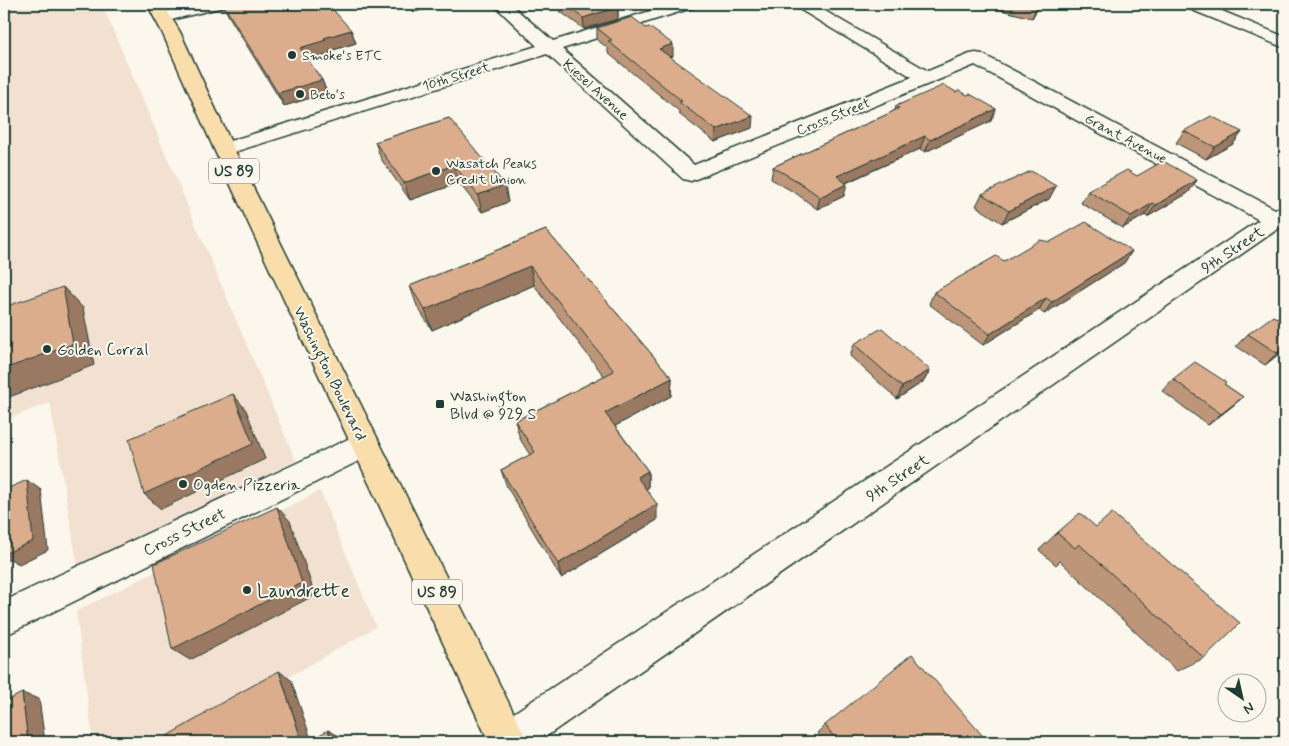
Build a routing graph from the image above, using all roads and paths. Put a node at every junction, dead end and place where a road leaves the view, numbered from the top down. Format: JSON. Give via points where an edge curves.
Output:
{"nodes":[{"id":1,"x":217,"y":4,"type":"edge"},
{"id":2,"x":501,"y":4,"type":"edge"},
{"id":3,"x":689,"y":4,"type":"edge"},
{"id":4,"x":802,"y":4,"type":"edge"},
{"id":5,"x":1191,"y":4,"type":"edge"},
{"id":6,"x":159,"y":11,"type":"edge"},
{"id":7,"x":1285,"y":42,"type":"edge"},
{"id":8,"x":549,"y":47,"type":"junction"},
{"id":9,"x":976,"y":58,"type":"joint"},
{"id":10,"x":926,"y":78,"type":"junction"},
{"id":11,"x":224,"y":149,"type":"junction"},
{"id":12,"x":691,"y":174,"type":"joint"},
{"id":13,"x":1278,"y":224,"type":"edge"},
{"id":14,"x":365,"y":444,"type":"junction"},
{"id":15,"x":4,"y":619,"type":"edge"},
{"id":16,"x":509,"y":741,"type":"edge"}],
"edges":[{"from":1,"to":6,"type":"street"},
{"from":2,"to":8,"type":"street","name":"Kiesel Avenue"},
{"from":3,"to":8,"type":"street","name":"10th Street"},
{"from":4,"to":10,"type":"street"},
{"from":5,"to":7,"type":"street"},
{"from":6,"to":11,"type":"main road","name":"Washington Boulevard","number":"US 89"},
{"from":8,"to":11,"type":"street","name":"10th Street"},
{"from":8,"to":12,"type":"street","name":"Kiesel Avenue"},
{"from":9,"to":10,"type":"street","name":"Cross Street"},
{"from":9,"to":13,"type":"street","name":"Grant Avenue"},
{"from":10,"to":12,"type":"street","name":"Cross Street"},
{"from":11,"to":14,"type":"main road","name":"Washington Boulevard","number":"US 89"},
{"from":13,"to":16,"type":"street","name":"9th Street"},
{"from":14,"to":15,"type":"street","name":"Cross Street"},
{"from":14,"to":16,"type":"main road","name":"Washington Boulevard","number":"US 89"}]}
